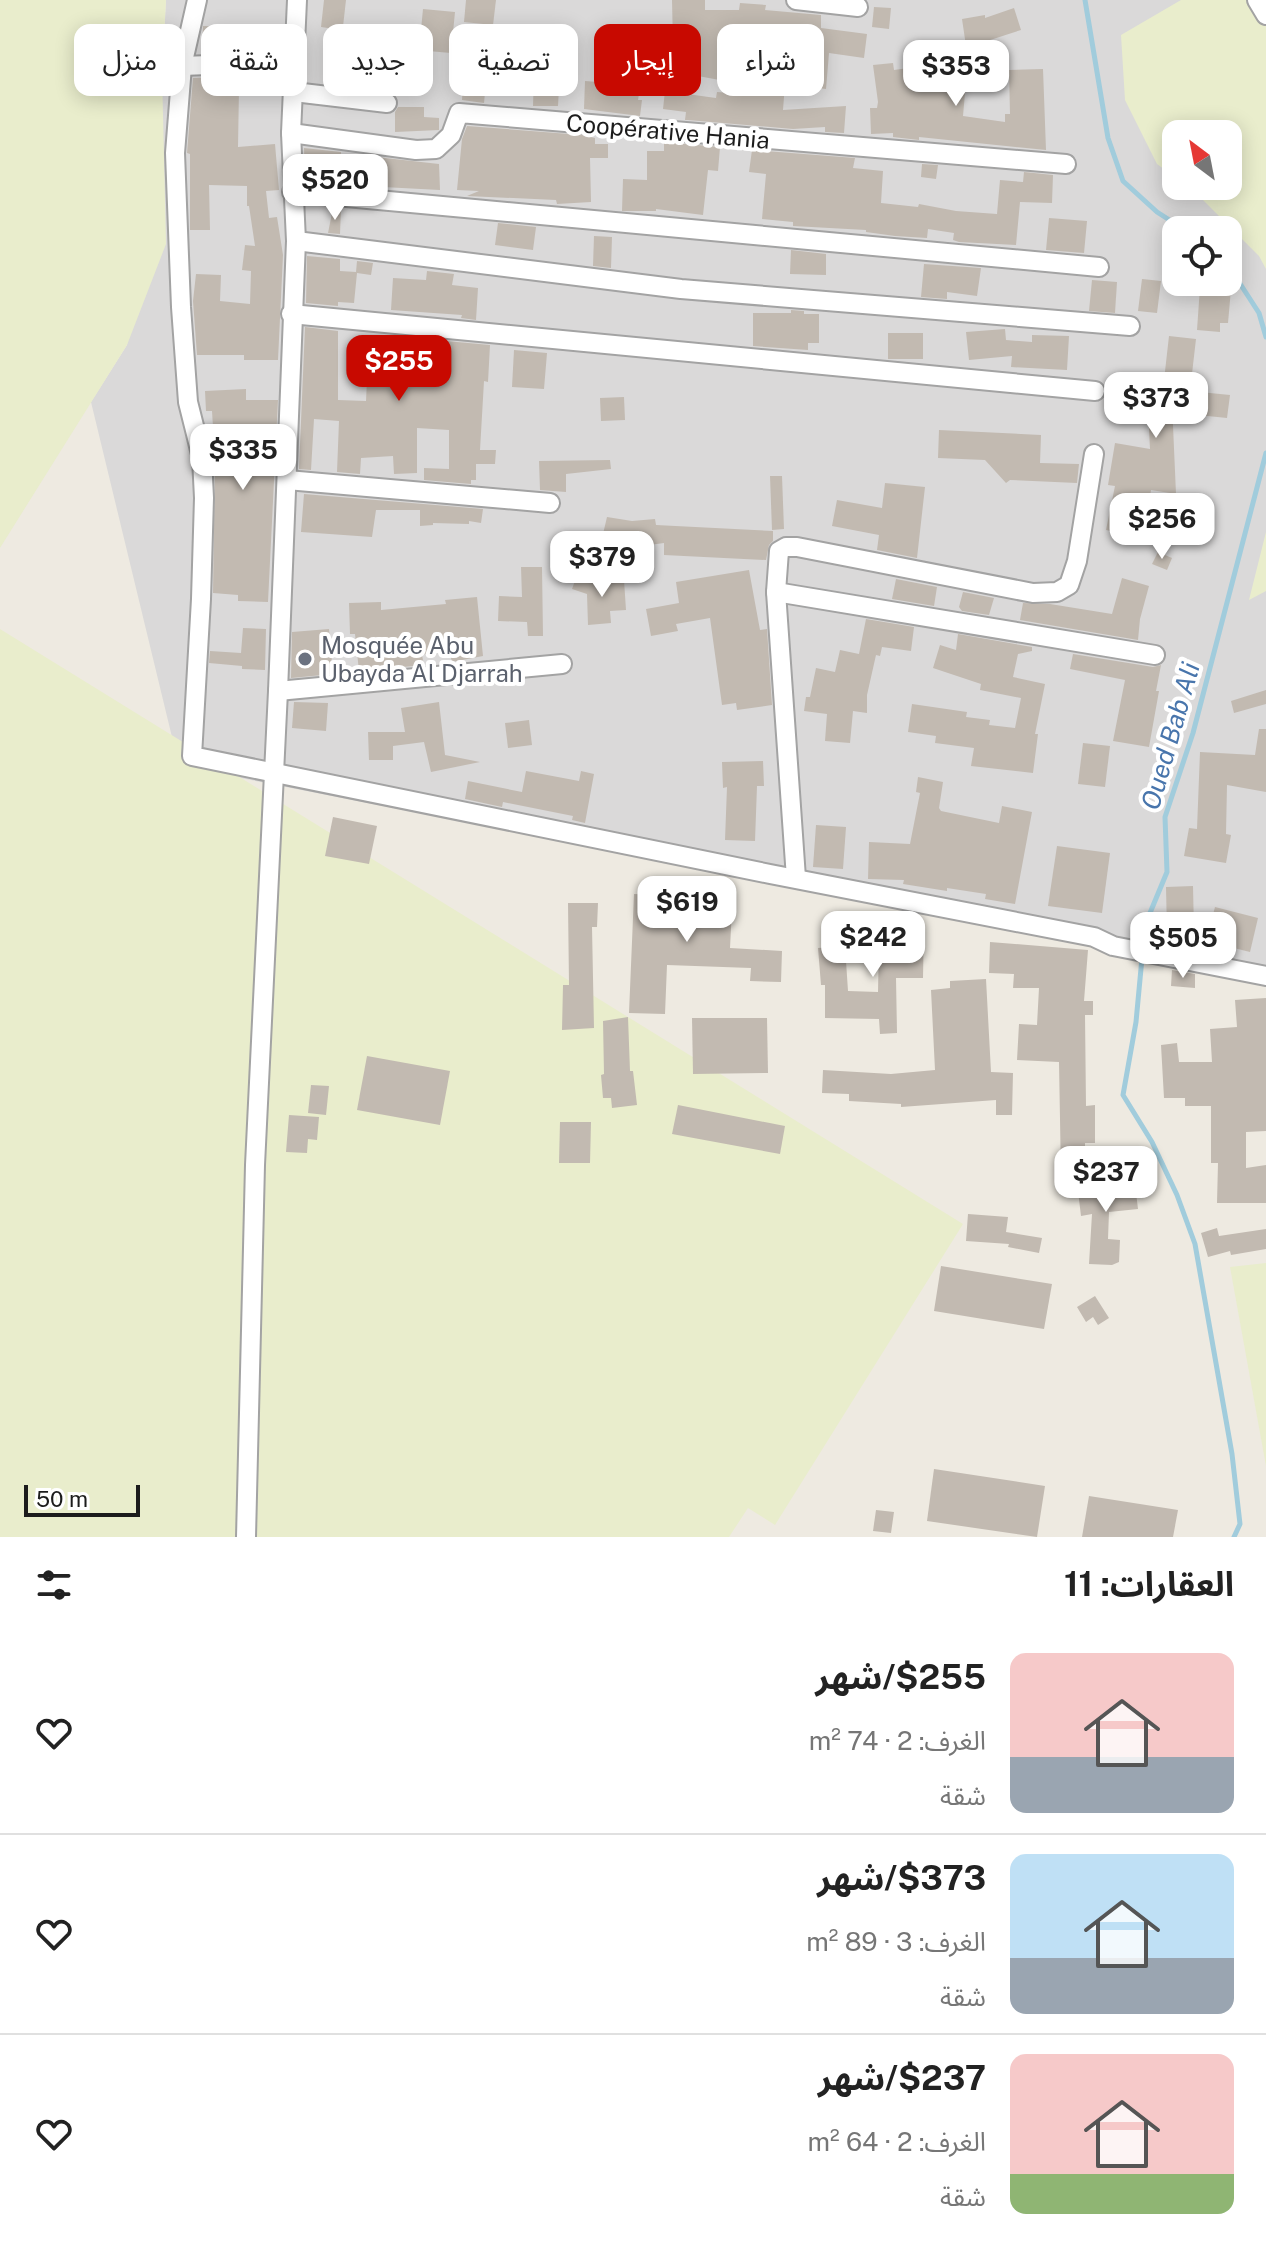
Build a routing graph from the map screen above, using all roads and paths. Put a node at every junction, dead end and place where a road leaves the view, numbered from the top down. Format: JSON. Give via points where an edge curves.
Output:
{"nodes":[{"id":1,"x":197,"y":0,"type":"edge"},
{"id":2,"x":297,"y":0,"type":"edge"},
{"id":3,"x":796,"y":0,"type":"edge"},
{"id":4,"x":1257,"y":0,"type":"edge"},
{"id":5,"x":858,"y":7,"type":"dead end"},
{"id":6,"x":1266,"y":15,"type":"edge"},
{"id":7,"x":295,"y":24,"type":"edge"},
{"id":8,"x":185,"y":53,"type":"edge"},
{"id":9,"x":307,"y":94,"type":"edge"},
{"id":10,"x":180,"y":96,"type":"edge"},
{"id":11,"x":294,"y":96,"type":"edge"},
{"id":12,"x":387,"y":103,"type":"dead end"},
{"id":13,"x":291,"y":133,"type":"junction"},
{"id":14,"x":1066,"y":164,"type":"dead end"},
{"id":15,"x":292,"y":192,"type":"junction"},
{"id":16,"x":296,"y":241,"type":"junction"},
{"id":17,"x":1099,"y":267,"type":"dead end"},
{"id":18,"x":291,"y":314,"type":"junction"},
{"id":19,"x":1130,"y":326,"type":"dead end"},
{"id":20,"x":1095,"y":391,"type":"dead end"},
{"id":21,"x":1094,"y":454,"type":"dead end"},
{"id":22,"x":287,"y":480,"type":"junction"},
{"id":23,"x":550,"y":503,"type":"dead end"},
{"id":24,"x":776,"y":592,"type":"junction"},
{"id":25,"x":1155,"y":655,"type":"dead end"},
{"id":26,"x":562,"y":664,"type":"dead end"},
{"id":27,"x":278,"y":691,"type":"junction"},
{"id":28,"x":274,"y":774,"type":"junction"},
{"id":29,"x":796,"y":878,"type":"junction"},
{"id":30,"x":1266,"y":976,"type":"edge"},
{"id":31,"x":246,"y":1537,"type":"edge"}],
"edges":[{"from":1,"to":8,"type":"street"},
{"from":2,"to":7,"type":"street"},
{"from":3,"to":5,"type":"street"},
{"from":4,"to":6,"type":"street"},
{"from":9,"to":12,"type":"street"},
{"from":10,"to":28,"type":"street","via":[[175,153],[181,307],[188,402],[202,458],[204,498],[192,756]]},
{"from":11,"to":13,"type":"street"},
{"from":13,"to":14,"type":"street","name":"Coopérative Hania","via":[[436,149],[451,135],[459,113]]},
{"from":13,"to":15,"type":"street"},
{"from":15,"to":16,"type":"street"},
{"from":15,"to":17,"type":"street"},
{"from":16,"to":18,"type":"street"},
{"from":16,"to":19,"type":"street","via":[[681,289]]},
{"from":18,"to":20,"type":"street"},
{"from":18,"to":22,"type":"street"},
{"from":21,"to":24,"type":"street","via":[[1077,561],[1069,585],[1057,592],[1033,593],[797,547],[779,551]]},
{"from":22,"to":23,"type":"street"},
{"from":22,"to":27,"type":"street"},
{"from":24,"to":25,"type":"street"},
{"from":24,"to":29,"type":"street"},
{"from":26,"to":27,"type":"street"},
{"from":27,"to":28,"type":"street"},
{"from":28,"to":29,"type":"street"},
{"from":28,"to":31,"type":"street","via":[[255,1165]]},
{"from":29,"to":30,"type":"street"}]}
